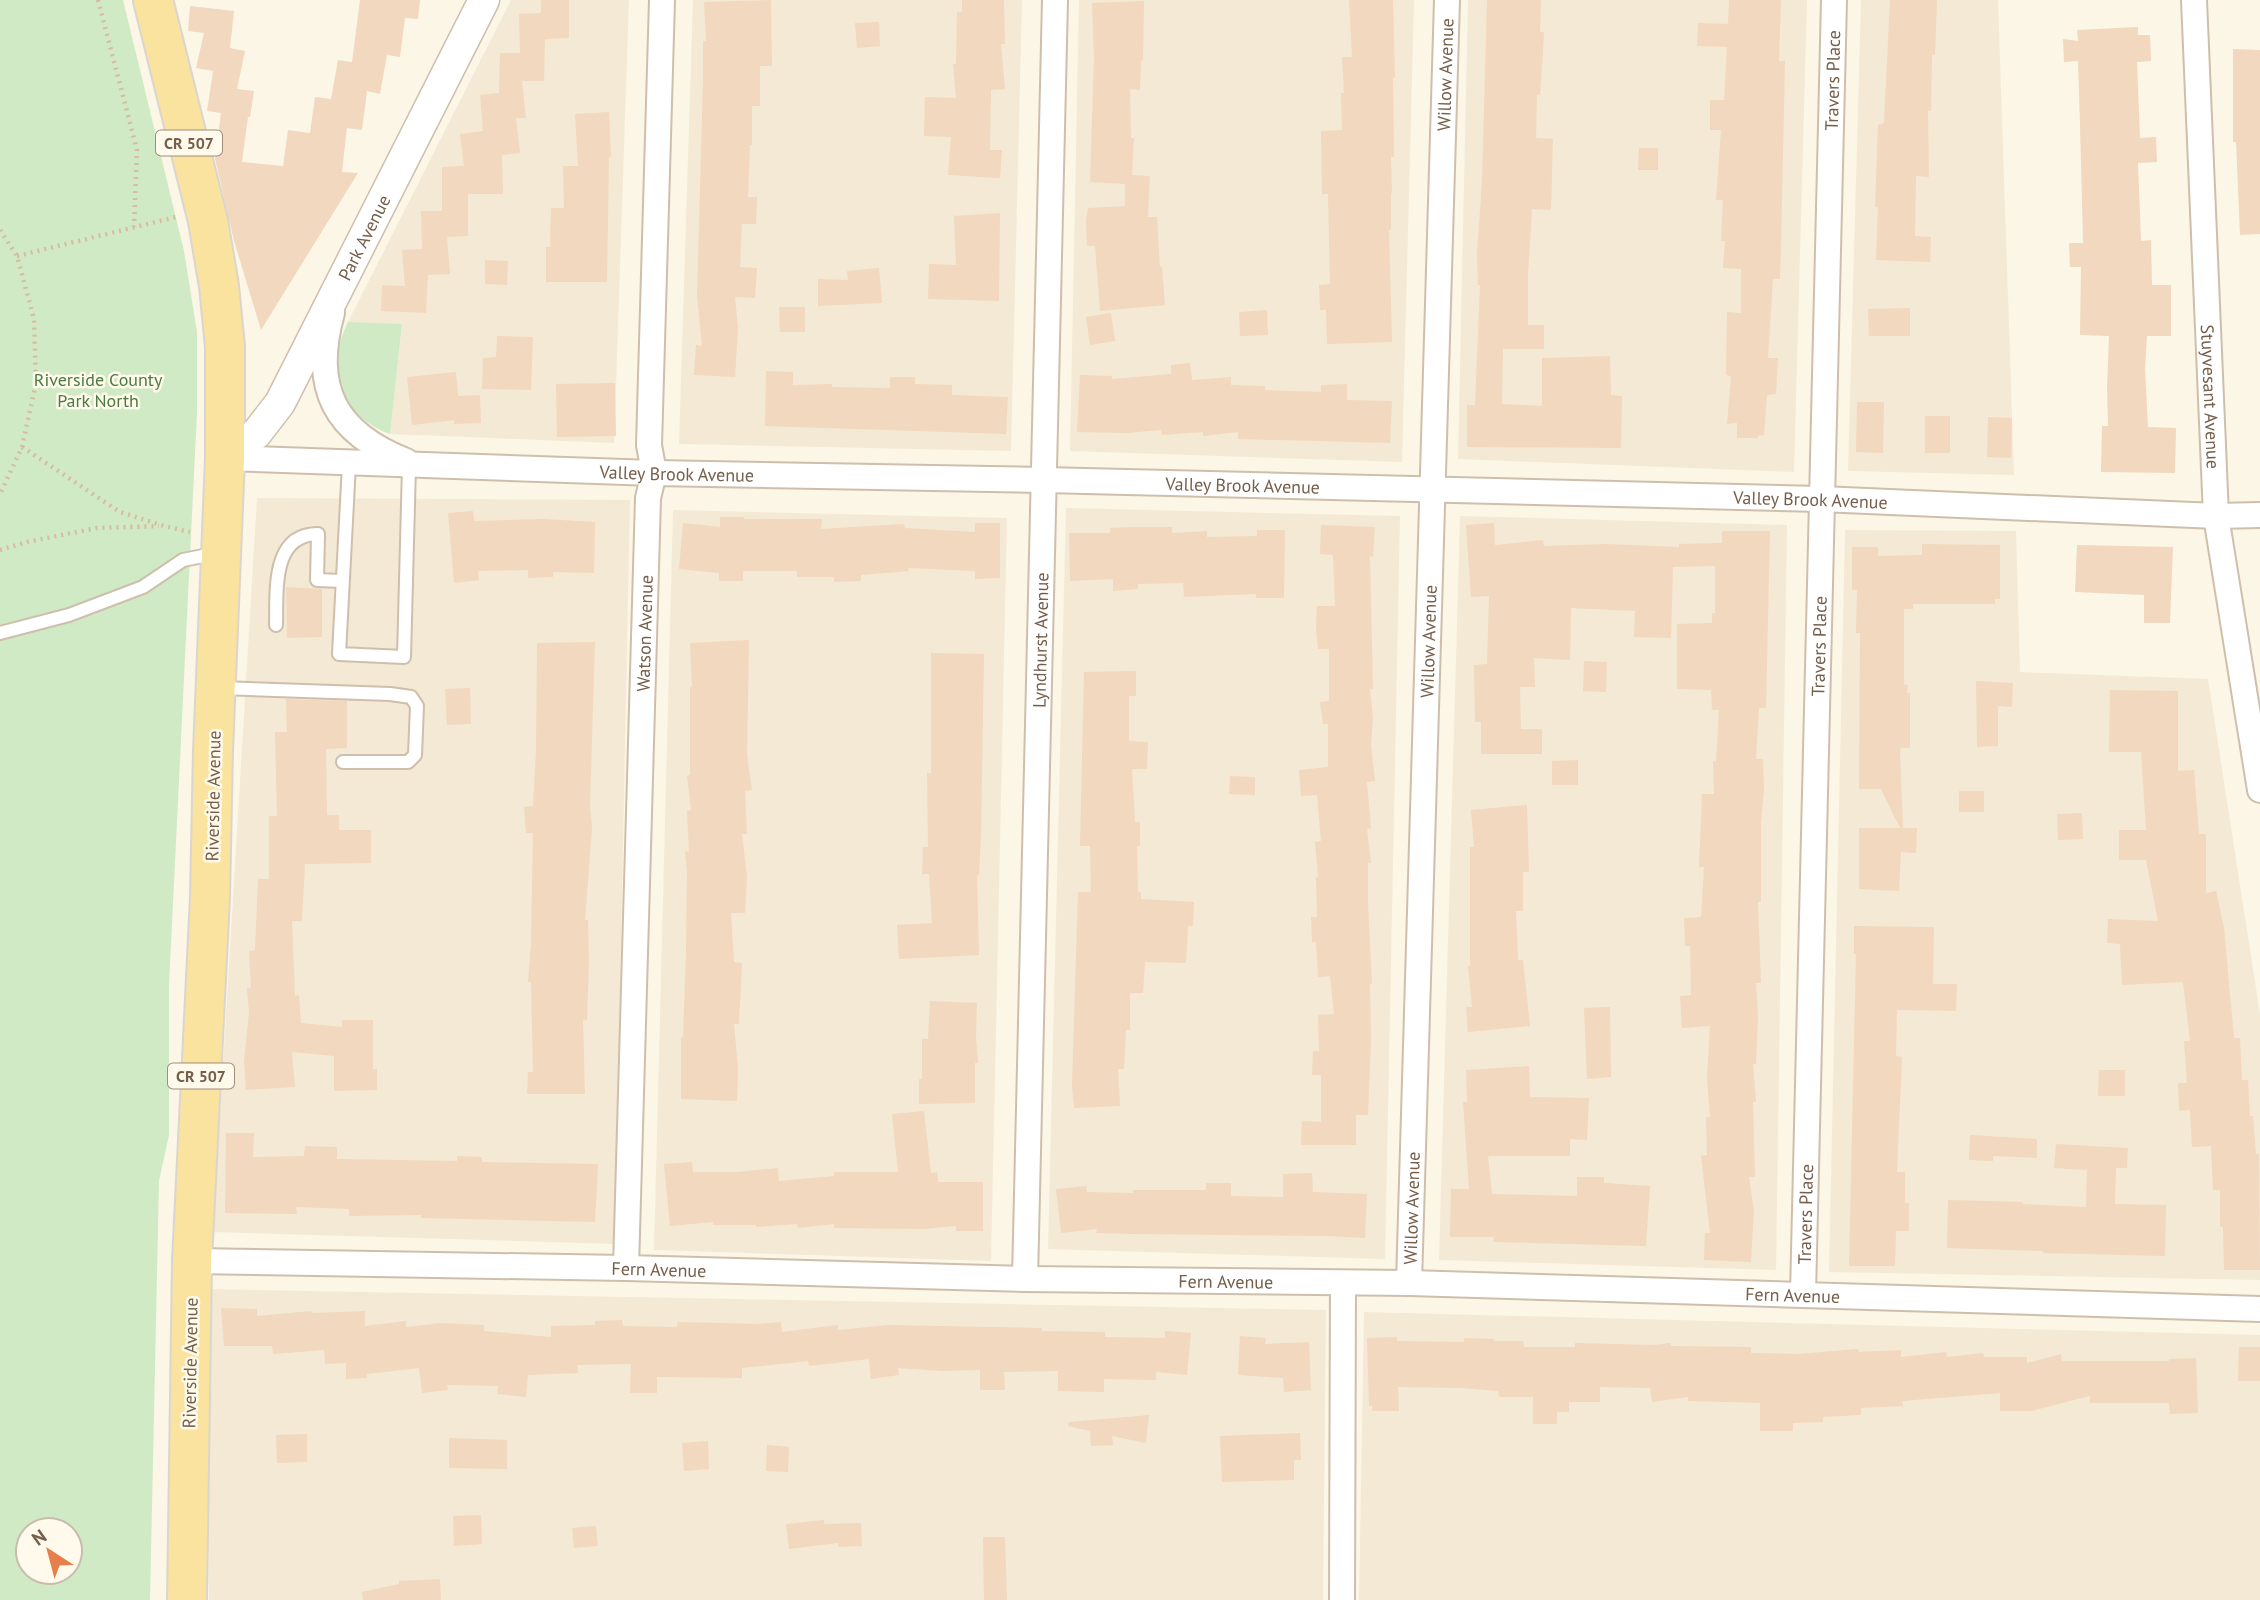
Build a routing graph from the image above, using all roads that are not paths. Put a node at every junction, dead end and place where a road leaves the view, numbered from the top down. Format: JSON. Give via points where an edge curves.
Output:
{"nodes":[{"id":1,"x":153,"y":0,"type":"edge"},
{"id":2,"x":484,"y":0,"type":"edge"},
{"id":3,"x":662,"y":0,"type":"edge"},
{"id":4,"x":1055,"y":0,"type":"edge"},
{"id":5,"x":1447,"y":0,"type":"edge"},
{"id":6,"x":1834,"y":0,"type":"edge"},
{"id":7,"x":2194,"y":0,"type":"edge"},
{"id":8,"x":341,"y":282,"type":"junction"},
{"id":9,"x":225,"y":458,"type":"junction"},
{"id":10,"x":349,"y":464,"type":"junction"},
{"id":11,"x":414,"y":466,"type":"junction"},
{"id":12,"x":653,"y":473,"type":"junction"},
{"id":13,"x":1044,"y":480,"type":"junction"},
{"id":14,"x":1432,"y":490,"type":"junction"},
{"id":15,"x":1821,"y":499,"type":"junction"},
{"id":16,"x":2260,"y":515,"type":"edge"},
{"id":17,"x":2216,"y":516,"type":"junction"},
{"id":18,"x":206,"y":542,"type":"junction"},
{"id":19,"x":342,"y":581,"type":"junction"},
{"id":20,"x":276,"y":625,"type":"dead end"},
{"id":21,"x":0,"y":633,"type":"edge"},
{"id":22,"x":216,"y":687,"type":"junction"},
{"id":23,"x":343,"y":762,"type":"dead end"},
{"id":24,"x":2260,"y":790,"type":"edge"},
{"id":25,"x":192,"y":1261,"type":"junction"},
{"id":26,"x":626,"y":1268,"type":"junction"},
{"id":27,"x":1025,"y":1279,"type":"junction"},
{"id":28,"x":1343,"y":1283,"type":"junction"},
{"id":29,"x":1409,"y":1283,"type":"junction"},
{"id":30,"x":1803,"y":1294,"type":"junction"},
{"id":31,"x":2260,"y":1308,"type":"edge"},
{"id":32,"x":187,"y":1600,"type":"edge"},
{"id":33,"x":1342,"y":1600,"type":"edge"}],
"edges":[{"from":1,"to":9,"type":"main road","name":"Riverside Avenue","number":"CR 507","via":[[205,209],[219,286],[225,347]]},
{"from":2,"to":8,"type":"street","name":"Park Avenue"},
{"from":3,"to":12,"type":"street","name":"Watson Avenue","via":[[649,444]]},
{"from":4,"to":13,"type":"street","name":"Lyndhurst Avenue"},
{"from":5,"to":14,"type":"street","name":"Willow Avenue"},
{"from":6,"to":15,"type":"street","name":"Travers Place"},
{"from":7,"to":17,"type":"street","name":"Stuyvesant Avenue"},
{"from":8,"to":9,"type":"street","name":"Park Avenue","via":[[280,402],[256,434]]},
{"from":8,"to":11,"type":"street","via":[[325,337],[325,374],[331,400],[354,431]]},
{"from":9,"to":10,"type":"street","name":"Valley Brook Avenue"},
{"from":9,"to":18,"type":"main road","name":"Riverside Avenue","number":"CR 507"},
{"from":10,"to":11,"type":"street","name":"Valley Brook Avenue"},
{"from":10,"to":19,"type":"lane"},
{"from":11,"to":12,"type":"street","name":"Valley Brook Avenue"},
{"from":11,"to":19,"type":"lane","via":[[404,657],[339,654]]},
{"from":12,"to":13,"type":"street","name":"Valley Brook Avenue"},
{"from":12,"to":26,"type":"street","name":"Watson Avenue","via":[[648,498]]},
{"from":13,"to":14,"type":"street","name":"Valley Brook Avenue"},
{"from":13,"to":27,"type":"street","name":"Lyndhurst Avenue"},
{"from":14,"to":15,"type":"street","name":"Valley Brook Avenue"},
{"from":14,"to":29,"type":"street","name":"Willow Avenue"},
{"from":15,"to":17,"type":"street","name":"Valley Brook Avenue"},
{"from":15,"to":30,"type":"street","name":"Travers Place"},
{"from":16,"to":17,"type":"street","name":"Valley Brook Avenue"},
{"from":17,"to":24,"type":"street","name":"Stuyvesant Avenue"},
{"from":18,"to":21,"type":"lane","via":[[143,587],[69,615]]},
{"from":18,"to":22,"type":"main road","name":"Riverside Avenue","number":"CR 507"},
{"from":19,"to":20,"type":"lane","via":[[317,580],[318,534],[304,534],[293,541],[278,571]]},
{"from":22,"to":23,"type":"lane","via":[[411,697],[417,706],[415,755],[408,762]]},
{"from":22,"to":25,"type":"main road","name":"Riverside Avenue","number":"CR 507"},
{"from":25,"to":26,"type":"street","name":"Fern Avenue"},
{"from":25,"to":32,"type":"main road","name":"Riverside Avenue","number":"CR 507"},
{"from":26,"to":27,"type":"street","name":"Fern Avenue"},
{"from":27,"to":28,"type":"street","name":"Fern Avenue"},
{"from":28,"to":29,"type":"street","name":"Fern Avenue"},
{"from":28,"to":33,"type":"street"},
{"from":29,"to":30,"type":"street","name":"Fern Avenue"},
{"from":30,"to":31,"type":"street","name":"Fern Avenue"}]}
